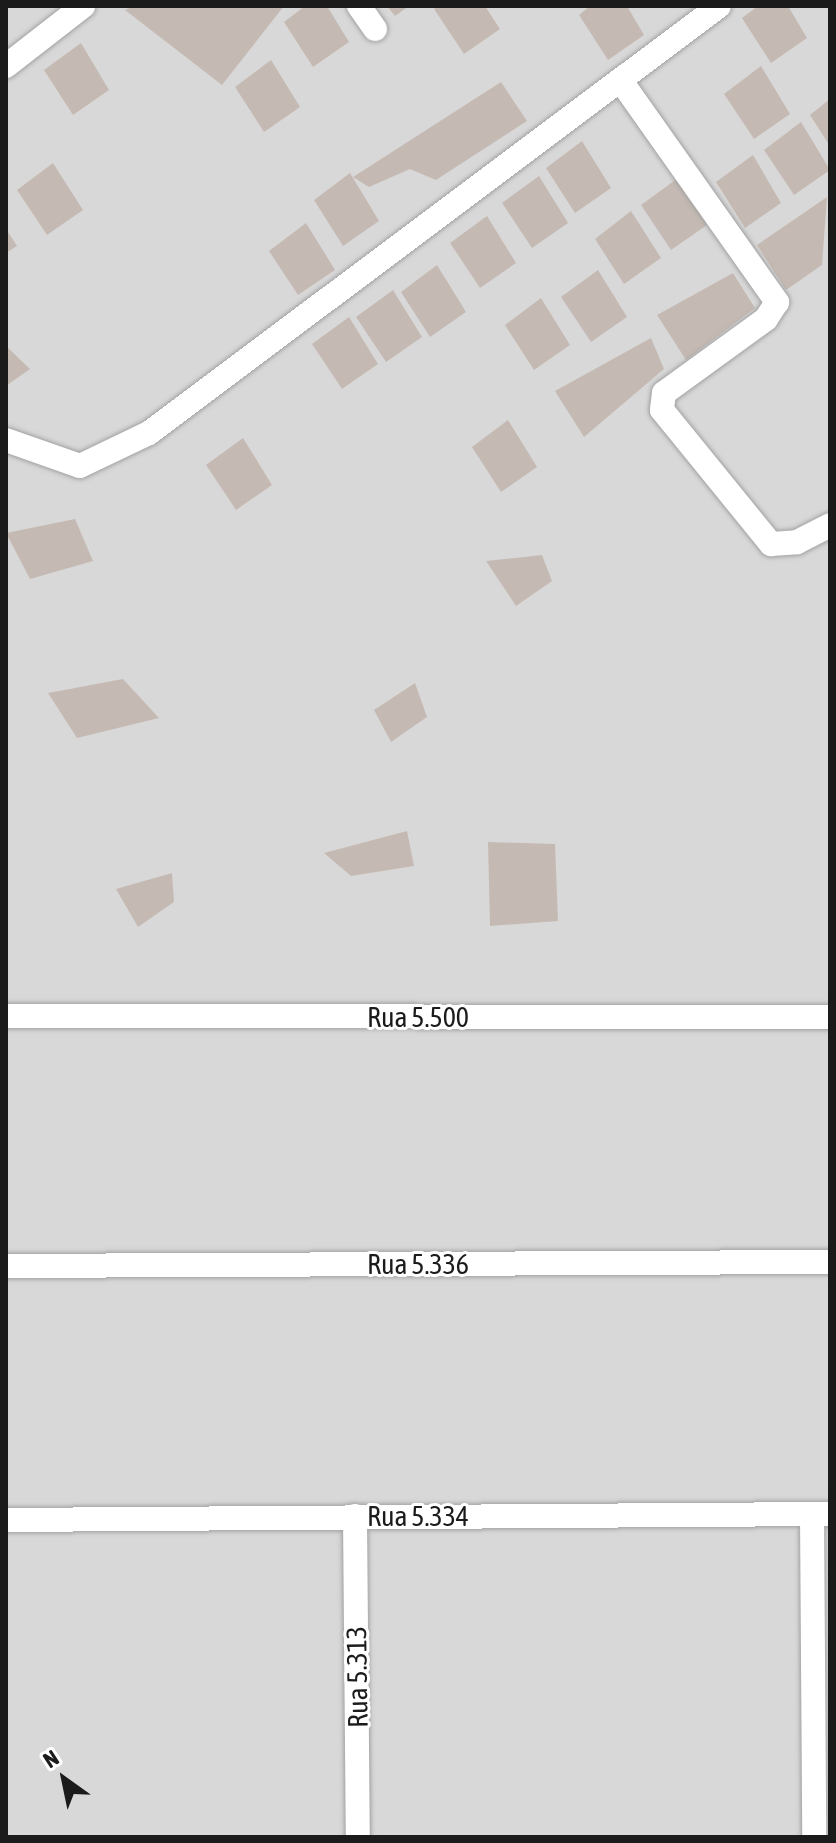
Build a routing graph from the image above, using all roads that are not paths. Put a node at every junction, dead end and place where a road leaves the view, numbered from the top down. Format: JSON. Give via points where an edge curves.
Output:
{"nodes":[{"id":1,"x":359,"y":6,"type":"edge"},
{"id":2,"x":719,"y":6,"type":"edge"},
{"id":3,"x":81,"y":7,"type":"edge"},
{"id":4,"x":375,"y":29,"type":"dead end"},
{"id":5,"x":6,"y":66,"type":"edge"},
{"id":6,"x":621,"y":81,"type":"junction"},
{"id":7,"x":6,"y":440,"type":"edge"},
{"id":8,"x":830,"y":525,"type":"edge"},
{"id":9,"x":6,"y":1016,"type":"edge"},
{"id":10,"x":830,"y":1017,"type":"edge"},
{"id":11,"x":830,"y":1262,"type":"edge"},
{"id":12,"x":6,"y":1266,"type":"edge"},
{"id":13,"x":821,"y":1514,"type":"edge"},
{"id":14,"x":355,"y":1516,"type":"junction"},
{"id":15,"x":6,"y":1520,"type":"edge"},
{"id":16,"x":358,"y":1837,"type":"edge"},
{"id":17,"x":814,"y":1837,"type":"edge"}],
"edges":[{"from":1,"to":4,"type":"street"},
{"from":2,"to":6,"type":"street"},
{"from":3,"to":5,"type":"street"},
{"from":6,"to":7,"type":"street","via":[[149,433],[80,466]]},
{"from":6,"to":8,"type":"street","via":[[777,302],[766,319],[664,393],[662,410],[771,544],[797,542]]},
{"from":9,"to":10,"type":"street","name":"Rua 5.500"},
{"from":11,"to":12,"type":"street","name":"Rua 5.336"},
{"from":13,"to":14,"type":"street","name":"Rua 5.334"},
{"from":13,"to":17,"type":"street"},
{"from":14,"to":15,"type":"street","name":"Rua 5.334"},
{"from":14,"to":16,"type":"street","name":"Rua 5.313"}]}
